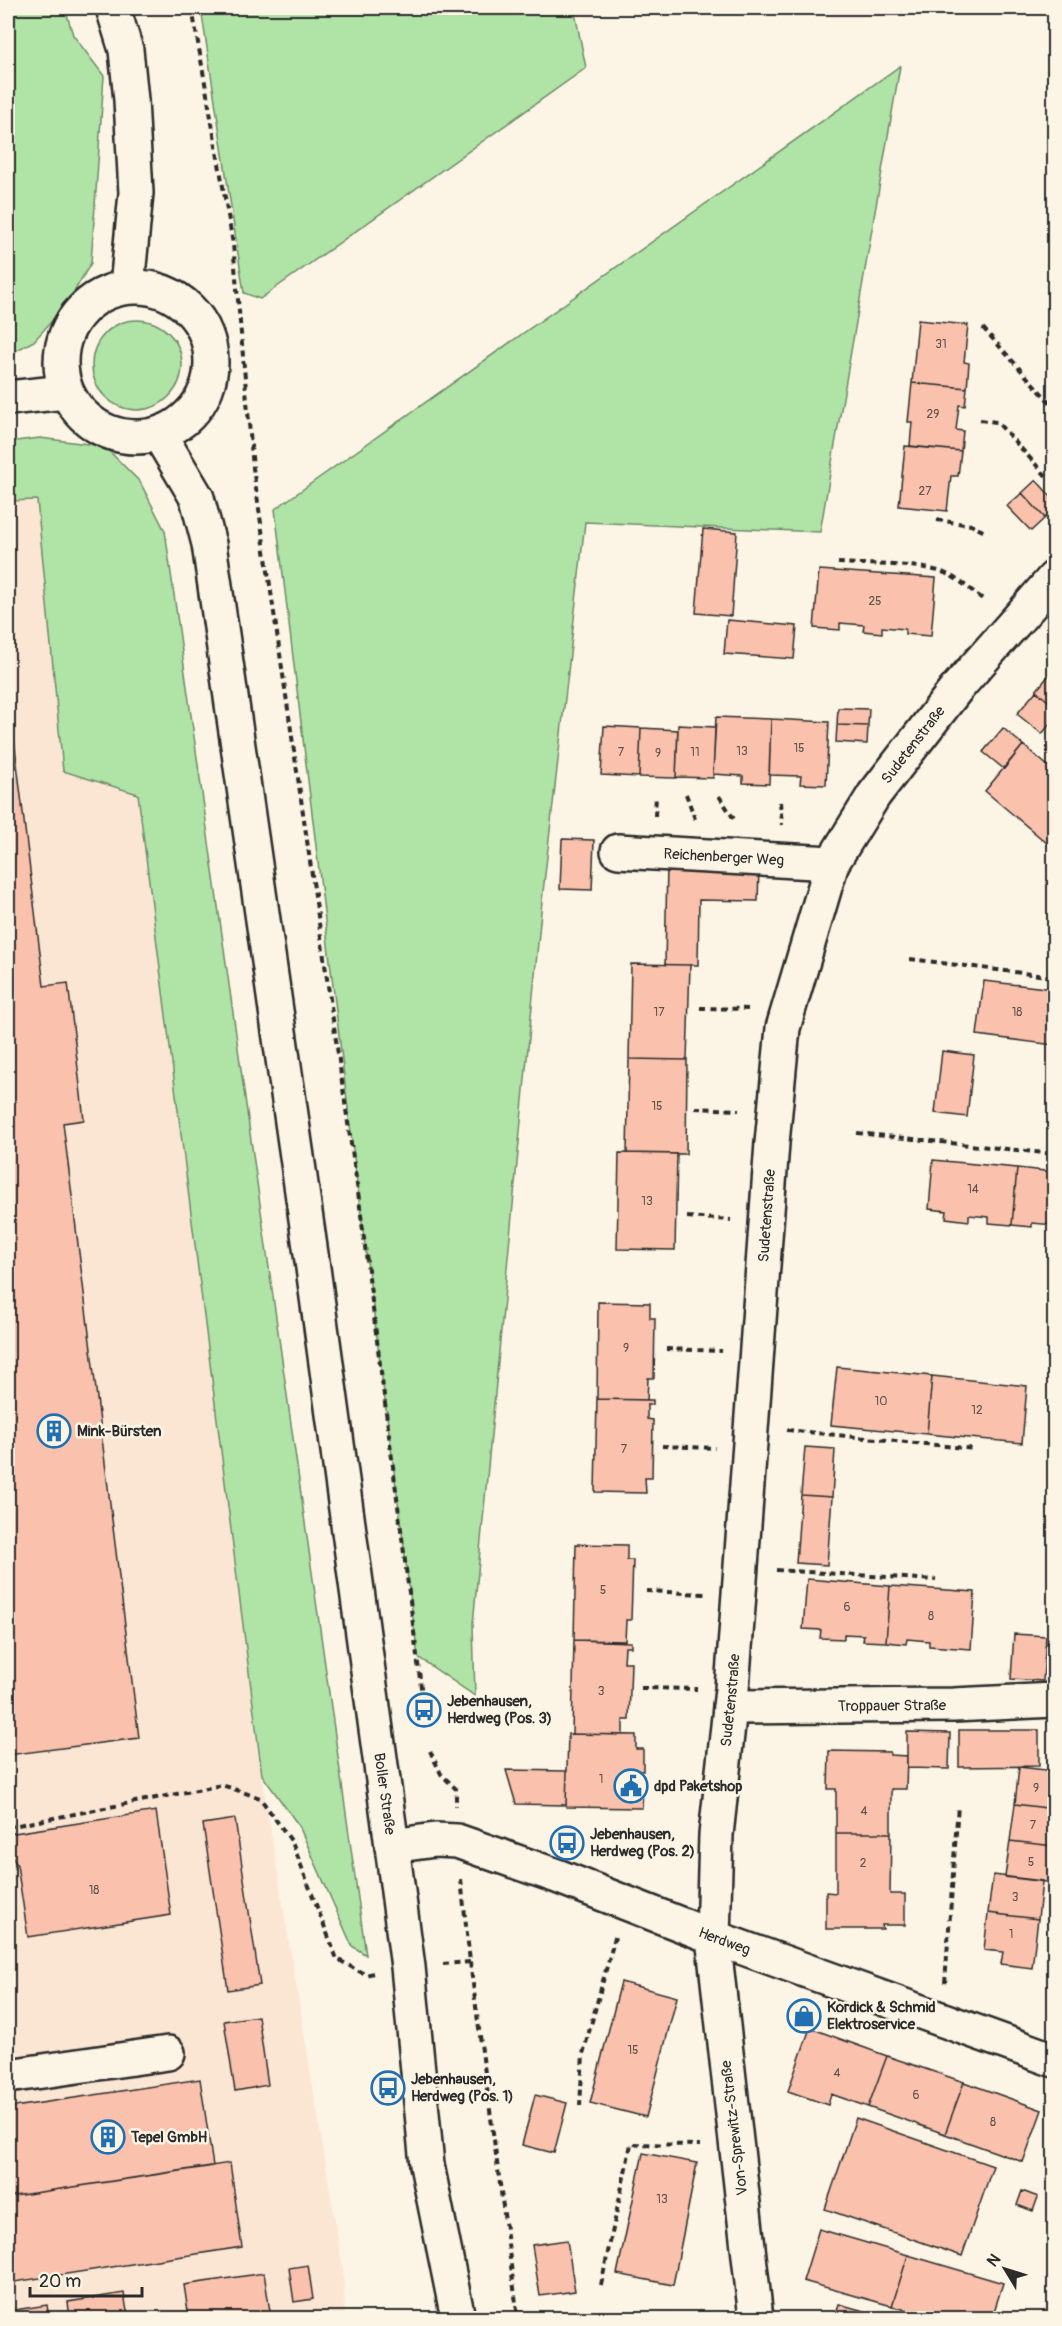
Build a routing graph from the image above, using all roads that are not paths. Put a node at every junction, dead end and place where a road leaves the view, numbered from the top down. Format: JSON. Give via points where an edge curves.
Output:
{"nodes":[{"id":1,"x":113,"y":8,"type":"edge"},
{"id":2,"x":127,"y":287,"type":"junction"},
{"id":3,"x":66,"y":392,"type":"junction"},
{"id":4,"x":8,"y":398,"type":"edge"},
{"id":5,"x":159,"y":434,"type":"junction"},
{"id":6,"x":1054,"y":578,"type":"edge"},
{"id":7,"x":618,"y":852,"type":"dead end"},
{"id":8,"x":832,"y":863,"type":"junction"},
{"id":9,"x":731,"y":1698,"type":"junction"},
{"id":10,"x":1054,"y":1701,"type":"edge"},
{"id":11,"x":392,"y":1846,"type":"junction"},
{"id":12,"x":713,"y":1937,"type":"junction"},
{"id":13,"x":168,"y":2054,"type":"dead end"},
{"id":14,"x":1054,"y":2060,"type":"edge"},
{"id":15,"x":8,"y":2076,"type":"edge"},
{"id":16,"x":458,"y":2319,"type":"edge"},
{"id":17,"x":756,"y":2319,"type":"edge"}],
"edges":[{"from":1,"to":2,"type":"street","via":[[126,50],[135,158],[136,193]]},
{"from":2,"to":3,"type":"street","via":[[105,293],[85,306],[70,324],[62,346]]},
{"from":2,"to":5,"type":"street","via":[[150,288],[180,301],[202,325],[210,346],[206,390],[195,409],[179,424]]},
{"from":3,"to":4,"type":"street"},
{"from":3,"to":5,"type":"street","via":[[78,411],[94,425],[115,435],[137,438]]},
{"from":5,"to":11,"type":"street","name":"Boller Straße","via":[[197,498],[209,544]]},
{"from":6,"to":8,"type":"street","name":"Sudetenstraße","via":[[957,688],[874,795]]},
{"from":7,"to":8,"type":"street","name":"Reichenberger Weg"},
{"from":8,"to":9,"type":"street","name":"Sudetenstraße","via":[[783,1028]]},
{"from":9,"to":10,"type":"street","name":"Troppauer Straße","via":[[954,1705]]},
{"from":9,"to":12,"type":"street","name":"Sudetenstraße","via":[[716,1835]]},
{"from":11,"to":12,"type":"street","name":"Herdweg","via":[[458,1841]]},
{"from":11,"to":16,"type":"street","name":"Boller Straße","via":[[427,2165]]},
{"from":12,"to":14,"type":"street","name":"Herdweg"},
{"from":12,"to":17,"type":"street","name":"Von-Sprewitz-Straße"},
{"from":13,"to":15,"type":"street"}]}
